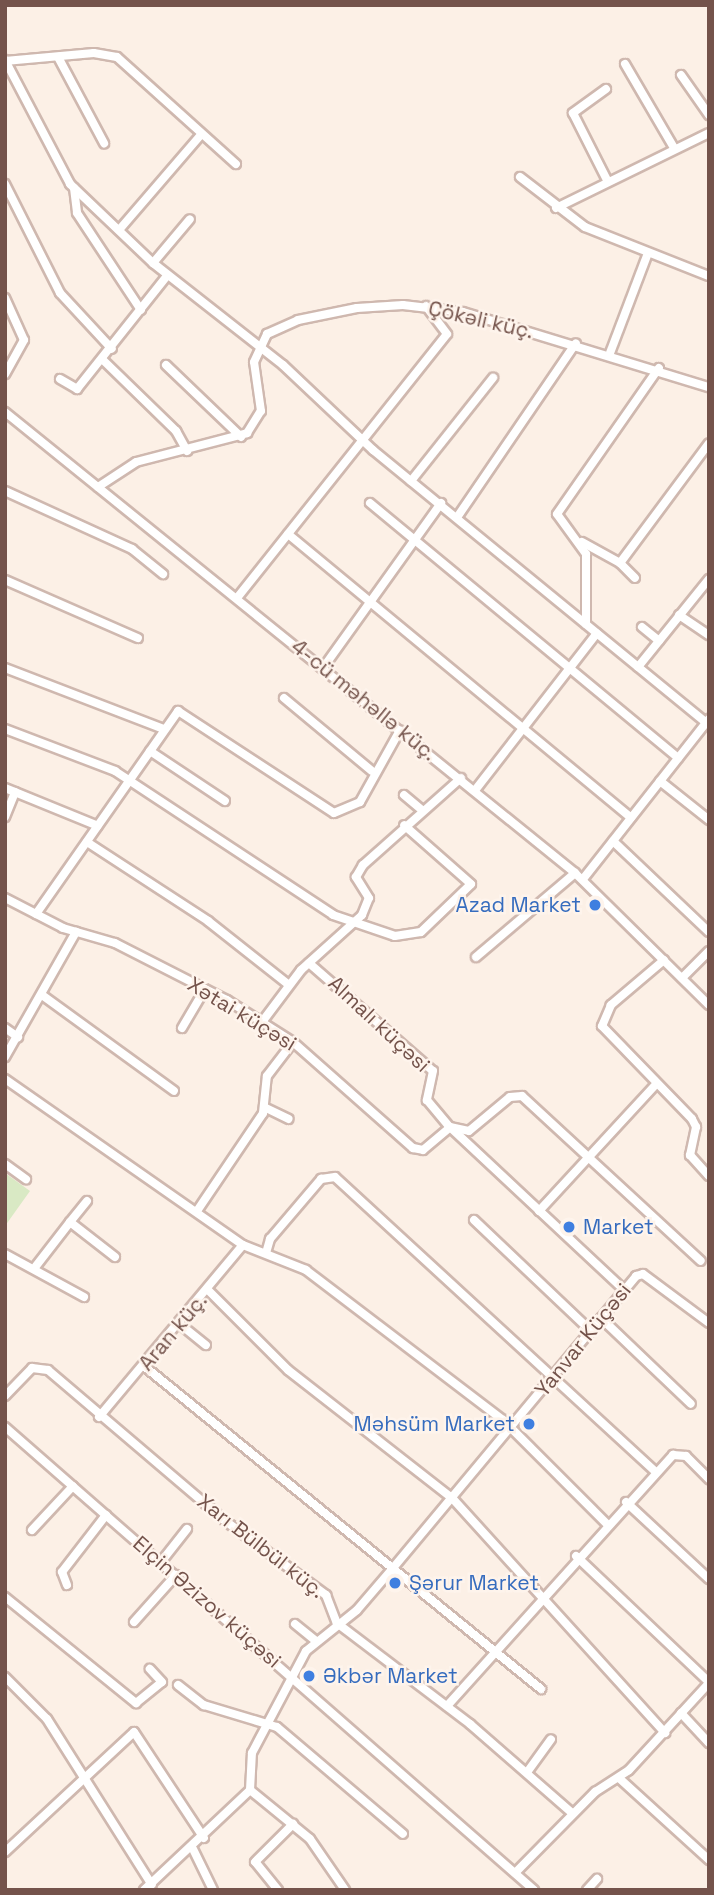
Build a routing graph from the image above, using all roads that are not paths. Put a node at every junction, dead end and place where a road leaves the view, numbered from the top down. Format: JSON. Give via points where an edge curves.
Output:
{"nodes":[{"id":1,"x":58,"y":57,"type":"junction"},
{"id":2,"x":5,"y":61,"type":"edge"},
{"id":3,"x":625,"y":64,"type":"dead end"},
{"id":4,"x":681,"y":75,"type":"dead end"},
{"id":5,"x":606,"y":89,"type":"dead end"},
{"id":6,"x":709,"y":116,"type":"edge"},
{"id":7,"x":709,"y":133,"type":"edge"},
{"id":8,"x":200,"y":137,"type":"junction"},
{"id":9,"x":104,"y":143,"type":"dead end"},
{"id":10,"x":674,"y":148,"type":"junction"},
{"id":11,"x":236,"y":164,"type":"dead end"},
{"id":12,"x":520,"y":177,"type":"dead end"},
{"id":13,"x":607,"y":180,"type":"junction"},
{"id":14,"x":5,"y":184,"type":"edge"},
{"id":15,"x":74,"y":188,"type":"junction"},
{"id":16,"x":556,"y":208,"type":"junction"},
{"id":17,"x":190,"y":219,"type":"dead end"},
{"id":18,"x":119,"y":230,"type":"junction"},
{"id":19,"x":648,"y":253,"type":"junction"},
{"id":20,"x":153,"y":263,"type":"junction"},
{"id":21,"x":167,"y":276,"type":"junction"},
{"id":22,"x":709,"y":276,"type":"edge"},
{"id":23,"x":5,"y":298,"type":"edge"},
{"id":24,"x":426,"y":306,"type":"junction"},
{"id":25,"x":141,"y":310,"type":"junction"},
{"id":26,"x":576,"y":343,"type":"junction"},
{"id":27,"x":257,"y":348,"type":"junction"},
{"id":28,"x":112,"y":349,"type":"junction"},
{"id":29,"x":610,"y":352,"type":"junction"},
{"id":30,"x":103,"y":360,"type":"junction"},
{"id":31,"x":166,"y":365,"type":"dead end"},
{"id":32,"x":659,"y":368,"type":"junction"},
{"id":33,"x":5,"y":374,"type":"edge"},
{"id":34,"x":493,"y":378,"type":"dead end"},
{"id":35,"x":60,"y":379,"type":"dead end"},
{"id":36,"x":709,"y":387,"type":"edge"},
{"id":37,"x":5,"y":412,"type":"edge"},
{"id":38,"x":241,"y":437,"type":"junction"},
{"id":39,"x":363,"y":439,"type":"junction"},
{"id":40,"x":709,"y":443,"type":"edge"},
{"id":41,"x":187,"y":451,"type":"junction"},
{"id":42,"x":411,"y":481,"type":"junction"},
{"id":43,"x":98,"y":487,"type":"junction"},
{"id":44,"x":5,"y":491,"type":"edge"},
{"id":45,"x":370,"y":503,"type":"dead end"},
{"id":46,"x":441,"y":503,"type":"junction"},
{"id":47,"x":458,"y":516,"type":"junction"},
{"id":48,"x":288,"y":534,"type":"junction"},
{"id":49,"x":414,"y":537,"type":"junction"},
{"id":50,"x":579,"y":540,"type":"junction"},
{"id":51,"x":606,"y":559,"type":"junction"},
{"id":52,"x":620,"y":563,"type":"junction"},
{"id":53,"x":587,"y":568,"type":"junction"},
{"id":54,"x":163,"y":574,"type":"dead end"},
{"id":55,"x":635,"y":578,"type":"dead end"},
{"id":56,"x":709,"y":579,"type":"edge"},
{"id":57,"x":5,"y":580,"type":"edge"},
{"id":58,"x":237,"y":598,"type":"junction"},
{"id":59,"x":368,"y":603,"type":"junction"},
{"id":60,"x":680,"y":615,"type":"junction"},
{"id":61,"x":586,"y":624,"type":"junction"},
{"id":62,"x":642,"y":627,"type":"dead end"},
{"id":63,"x":597,"y":633,"type":"junction"},
{"id":64,"x":709,"y":635,"type":"edge"},
{"id":65,"x":138,"y":638,"type":"dead end"},
{"id":66,"x":659,"y":640,"type":"junction"},
{"id":67,"x":571,"y":667,"type":"junction"},
{"id":68,"x":638,"y":667,"type":"junction"},
{"id":69,"x":5,"y":668,"type":"edge"},
{"id":70,"x":323,"y":668,"type":"junction"},
{"id":71,"x":284,"y":698,"type":"dead end"},
{"id":72,"x":708,"y":722,"type":"edge"},
{"id":73,"x":523,"y":728,"type":"junction"},
{"id":74,"x":5,"y":729,"type":"edge"},
{"id":75,"x":164,"y":729,"type":"junction"},
{"id":76,"x":400,"y":730,"type":"junction"},
{"id":77,"x":150,"y":751,"type":"junction"},
{"id":78,"x":678,"y":758,"type":"junction"},
{"id":79,"x":372,"y":771,"type":"junction"},
{"id":80,"x":461,"y":778,"type":"junction"},
{"id":81,"x":130,"y":780,"type":"junction"},
{"id":82,"x":660,"y":781,"type":"junction"},
{"id":83,"x":5,"y":788,"type":"edge"},
{"id":84,"x":475,"y":789,"type":"junction"},
{"id":85,"x":15,"y":792,"type":"junction"},
{"id":86,"x":404,"y":795,"type":"dead end"},
{"id":87,"x":225,"y":801,"type":"dead end"},
{"id":88,"x":422,"y":810,"type":"junction"},
{"id":89,"x":5,"y":817,"type":"edge"},
{"id":90,"x":631,"y":818,"type":"junction"},
{"id":91,"x":709,"y":820,"type":"edge"},
{"id":92,"x":404,"y":825,"type":"junction"},
{"id":93,"x":98,"y":826,"type":"junction"},
{"id":94,"x":612,"y":841,"type":"junction"},
{"id":95,"x":87,"y":842,"type":"junction"},
{"id":96,"x":575,"y":873,"type":"junction"},
{"id":97,"x":583,"y":879,"type":"junction"},
{"id":98,"x":5,"y":898,"type":"edge"},
{"id":99,"x":36,"y":914,"type":"junction"},
{"id":100,"x":355,"y":922,"type":"junction"},
{"id":101,"x":76,"y":932,"type":"junction"},
{"id":102,"x":709,"y":932,"type":"edge"},
{"id":103,"x":709,"y":951,"type":"edge"},
{"id":104,"x":476,"y":957,"type":"dead end"},
{"id":105,"x":664,"y":960,"type":"junction"},
{"id":106,"x":309,"y":962,"type":"junction"},
{"id":107,"x":682,"y":978,"type":"junction"},
{"id":108,"x":289,"y":985,"type":"junction"},
{"id":109,"x":205,"y":989,"type":"junction"},
{"id":110,"x":42,"y":995,"type":"junction"},
{"id":111,"x":709,"y":1005,"type":"edge"},
{"id":112,"x":262,"y":1022,"type":"junction"},
{"id":113,"x":5,"y":1028,"type":"edge"},
{"id":114,"x":182,"y":1028,"type":"dead end"},
{"id":115,"x":18,"y":1037,"type":"junction"},
{"id":116,"x":293,"y":1042,"type":"junction"},
{"id":117,"x":5,"y":1057,"type":"edge"},
{"id":118,"x":5,"y":1079,"type":"edge"},
{"id":119,"x":656,"y":1084,"type":"junction"},
{"id":120,"x":174,"y":1091,"type":"dead end"},
{"id":121,"x":266,"y":1108,"type":"junction"},
{"id":122,"x":289,"y":1119,"type":"dead end"},
{"id":123,"x":450,"y":1127,"type":"junction"},
{"id":124,"x":587,"y":1159,"type":"junction"},
{"id":125,"x":5,"y":1164,"type":"edge"},
{"id":126,"x":709,"y":1176,"type":"edge"},
{"id":127,"x":26,"y":1179,"type":"dead end"},
{"id":128,"x":87,"y":1201,"type":"dead end"},
{"id":129,"x":197,"y":1211,"type":"junction"},
{"id":130,"x":539,"y":1211,"type":"junction"},
{"id":131,"x":474,"y":1220,"type":"dead end"},
{"id":132,"x":70,"y":1222,"type":"junction"},
{"id":133,"x":243,"y":1245,"type":"junction"},
{"id":134,"x":267,"y":1253,"type":"junction"},
{"id":135,"x":5,"y":1254,"type":"edge"},
{"id":136,"x":115,"y":1257,"type":"dead end"},
{"id":137,"x":701,"y":1261,"type":"dead end"},
{"id":138,"x":36,"y":1266,"type":"junction"},
{"id":139,"x":208,"y":1290,"type":"junction"},
{"id":140,"x":624,"y":1290,"type":"junction"},
{"id":141,"x":85,"y":1297,"type":"dead end"},
{"id":142,"x":601,"y":1318,"type":"junction"},
{"id":143,"x":709,"y":1324,"type":"edge"},
{"id":144,"x":181,"y":1325,"type":"junction"},
{"id":145,"x":591,"y":1331,"type":"junction"},
{"id":146,"x":206,"y":1345,"type":"dead end"},
{"id":147,"x":144,"y":1366,"type":"junction"},
{"id":148,"x":552,"y":1379,"type":"junction"},
{"id":149,"x":5,"y":1396,"type":"edge"},
{"id":150,"x":691,"y":1404,"type":"dead end"},
{"id":151,"x":99,"y":1417,"type":"junction"},
{"id":152,"x":5,"y":1427,"type":"edge"},
{"id":153,"x":512,"y":1427,"type":"junction"},
{"id":154,"x":656,"y":1472,"type":"junction"},
{"id":155,"x":709,"y":1479,"type":"edge"},
{"id":156,"x":73,"y":1486,"type":"junction"},
{"id":157,"x":453,"y":1499,"type":"junction"},
{"id":158,"x":626,"y":1502,"type":"junction"},
{"id":159,"x":106,"y":1515,"type":"junction"},
{"id":160,"x":606,"y":1522,"type":"junction"},
{"id":161,"x":187,"y":1529,"type":"dead end"},
{"id":162,"x":33,"y":1530,"type":"dead end"},
{"id":163,"x":576,"y":1556,"type":"junction"},
{"id":164,"x":161,"y":1562,"type":"junction"},
{"id":165,"x":393,"y":1568,"type":"junction"},
{"id":166,"x":176,"y":1575,"type":"junction"},
{"id":167,"x":709,"y":1579,"type":"edge"},
{"id":168,"x":67,"y":1585,"type":"dead end"},
{"id":169,"x":5,"y":1597,"type":"edge"},
{"id":170,"x":540,"y":1597,"type":"junction"},
{"id":171,"x":134,"y":1622,"type":"dead end"},
{"id":172,"x":337,"y":1623,"type":"junction"},
{"id":173,"x":295,"y":1624,"type":"dead end"},
{"id":174,"x":315,"y":1640,"type":"junction"},
{"id":175,"x":498,"y":1652,"type":"junction"},
{"id":176,"x":150,"y":1669,"type":"dead end"},
{"id":177,"x":290,"y":1674,"type":"junction"},
{"id":178,"x":5,"y":1677,"type":"edge"},
{"id":179,"x":709,"y":1682,"type":"edge"},
{"id":180,"x":178,"y":1685,"type":"dead end"},
{"id":181,"x":541,"y":1689,"type":"dead end"},
{"id":182,"x":447,"y":1706,"type":"junction"},
{"id":183,"x":681,"y":1713,"type":"junction"},
{"id":184,"x":270,"y":1723,"type":"junction"},
{"id":185,"x":665,"y":1733,"type":"junction"},
{"id":186,"x":551,"y":1739,"type":"dead end"},
{"id":187,"x":709,"y":1743,"type":"edge"},
{"id":188,"x":528,"y":1771,"type":"junction"},
{"id":189,"x":84,"y":1776,"type":"junction"},
{"id":190,"x":619,"y":1778,"type":"junction"},
{"id":191,"x":250,"y":1790,"type":"junction"},
{"id":192,"x":572,"y":1813,"type":"junction"},
{"id":193,"x":293,"y":1824,"type":"junction"},
{"id":194,"x":403,"y":1834,"type":"dead end"},
{"id":195,"x":204,"y":1838,"type":"junction"},
{"id":196,"x":192,"y":1849,"type":"junction"},
{"id":197,"x":5,"y":1852,"type":"edge"},
{"id":198,"x":709,"y":1860,"type":"edge"},
{"id":199,"x":515,"y":1873,"type":"junction"},
{"id":200,"x":597,"y":1879,"type":"dead end"},
{"id":201,"x":148,"y":1887,"type":"edge"},
{"id":202,"x":212,"y":1890,"type":"edge"},
{"id":203,"x":278,"y":1890,"type":"edge"},
{"id":204,"x":345,"y":1890,"type":"edge"},
{"id":205,"x":534,"y":1890,"type":"edge"},
{"id":206,"x":587,"y":1890,"type":"edge"}],
"edges":[{"from":1,"to":2,"type":"street"},
{"from":1,"to":8,"type":"street","via":[[117,57]]},
{"from":1,"to":9,"type":"street"},
{"from":2,"to":15,"type":"street"},
{"from":3,"to":10,"type":"street"},
{"from":4,"to":6,"type":"street"},
{"from":5,"to":13,"type":"street","via":[[573,113]]},
{"from":7,"to":10,"type":"street"},
{"from":8,"to":11,"type":"street"},
{"from":8,"to":18,"type":"street"},
{"from":10,"to":13,"type":"street"},
{"from":12,"to":16,"type":"street"},
{"from":13,"to":16,"type":"street"},
{"from":14,"to":28,"type":"street","via":[[60,293]]},
{"from":15,"to":18,"type":"street"},
{"from":15,"to":25,"type":"street","via":[[78,213]]},
{"from":16,"to":19,"type":"street"},
{"from":17,"to":20,"type":"street"},
{"from":18,"to":20,"type":"street"},
{"from":19,"to":22,"type":"street"},
{"from":19,"to":29,"type":"street"},
{"from":20,"to":21,"type":"street"},
{"from":21,"to":25,"type":"street"},
{"from":21,"to":27,"type":"street"},
{"from":23,"to":33,"type":"street","via":[[24,340]]},
{"from":24,"to":26,"type":"street","name":"Çökəli küç."},
{"from":24,"to":27,"type":"street","name":"Çökəli küç.","via":[[371,306],[298,320],[274,328]]},
{"from":24,"to":39,"type":"street","via":[[447,334]]},
{"from":25,"to":28,"type":"street"},
{"from":26,"to":29,"type":"street","name":"Çökəli küç."},
{"from":26,"to":47,"type":"street"},
{"from":27,"to":38,"type":"street","via":[[261,411]]},
{"from":27,"to":39,"type":"street"},
{"from":28,"to":30,"type":"street"},
{"from":29,"to":32,"type":"street","name":"Çökəli küç."},
{"from":30,"to":35,"type":"street","via":[[77,389]]},
{"from":30,"to":41,"type":"street","via":[[176,431]]},
{"from":31,"to":38,"type":"street"},
{"from":32,"to":36,"type":"street","name":"Çökəli küç."},
{"from":32,"to":50,"type":"street","via":[[557,514]]},
{"from":34,"to":42,"type":"street"},
{"from":37,"to":43,"type":"street","name":"4-cü məhəllə küç."},
{"from":38,"to":41,"type":"street"},
{"from":39,"to":42,"type":"street"},
{"from":39,"to":48,"type":"street"},
{"from":40,"to":52,"type":"street"},
{"from":41,"to":43,"type":"street","via":[[136,462]]},
{"from":42,"to":46,"type":"street"},
{"from":43,"to":58,"type":"street","name":"4-cü məhəllə küç."},
{"from":44,"to":54,"type":"street","via":[[132,550]]},
{"from":45,"to":49,"type":"street"},
{"from":46,"to":47,"type":"street"},
{"from":46,"to":49,"type":"street"},
{"from":47,"to":61,"type":"street"},
{"from":48,"to":58,"type":"street"},
{"from":48,"to":59,"type":"street"},
{"from":49,"to":59,"type":"street"},
{"from":49,"to":67,"type":"street"},
{"from":50,"to":51,"type":"street"},
{"from":50,"to":53,"type":"street"},
{"from":51,"to":52,"type":"street"},
{"from":51,"to":53,"type":"street"},
{"from":52,"to":55,"type":"street"},
{"from":53,"to":61,"type":"street"},
{"from":56,"to":60,"type":"street"},
{"from":57,"to":65,"type":"street"},
{"from":58,"to":70,"type":"street","name":"4-cü məhəllə küç."},
{"from":59,"to":70,"type":"street"},
{"from":59,"to":73,"type":"street"},
{"from":60,"to":64,"type":"street"},
{"from":60,"to":66,"type":"street"},
{"from":61,"to":63,"type":"street"},
{"from":62,"to":66,"type":"street"},
{"from":63,"to":67,"type":"street"},
{"from":63,"to":68,"type":"street"},
{"from":66,"to":68,"type":"street"},
{"from":67,"to":73,"type":"street"},
{"from":67,"to":78,"type":"street"},
{"from":68,"to":72,"type":"street"},
{"from":69,"to":75,"type":"street"},
{"from":70,"to":76,"type":"street","name":"4-cü məhəllə küç."},
{"from":71,"to":79,"type":"street"},
{"from":72,"to":78,"type":"street"},
{"from":73,"to":84,"type":"street"},
{"from":73,"to":90,"type":"street"},
{"from":74,"to":81,"type":"street"},
{"from":75,"to":77,"type":"street"},
{"from":75,"to":79,"type":"street","via":[[181,712],[334,813],[360,802]]},
{"from":76,"to":79,"type":"street"},
{"from":76,"to":80,"type":"street","name":"4-cü məhəllə küç."},
{"from":77,"to":81,"type":"street"},
{"from":77,"to":87,"type":"street"},
{"from":78,"to":82,"type":"street"},
{"from":80,"to":84,"type":"street","name":"4-cü məhəllə küç."},
{"from":80,"to":88,"type":"street"},
{"from":81,"to":93,"type":"street"},
{"from":81,"to":100,"type":"street","via":[[333,915]]},
{"from":82,"to":90,"type":"street"},
{"from":82,"to":91,"type":"street"},
{"from":83,"to":85,"type":"street"},
{"from":84,"to":96,"type":"street","name":"4-cü məhəllə küç."},
{"from":85,"to":89,"type":"street"},
{"from":85,"to":93,"type":"street"},
{"from":86,"to":88,"type":"street"},
{"from":88,"to":92,"type":"street"},
{"from":90,"to":94,"type":"street"},
{"from":92,"to":100,"type":"street","via":[[358,873],[369,898]]},
{"from":92,"to":100,"type":"street","via":[[471,884],[415,935],[395,936]]},
{"from":93,"to":95,"type":"street"},
{"from":94,"to":97,"type":"street"},
{"from":94,"to":102,"type":"street"},
{"from":95,"to":99,"type":"street"},
{"from":95,"to":108,"type":"street","via":[[208,921]]},
{"from":96,"to":97,"type":"street","name":"4-cü məhəllə küç."},
{"from":96,"to":104,"type":"street"},
{"from":97,"to":105,"type":"street","name":"4-cü məhəllə küç."},
{"from":98,"to":99,"type":"street","name":"Xətai küçəsi"},
{"from":99,"to":101,"type":"street","name":"Xətai küçəsi"},
{"from":100,"to":106,"type":"street"},
{"from":101,"to":109,"type":"street","name":"Xətai küçəsi","via":[[115,943]]},
{"from":101,"to":110,"type":"street"},
{"from":103,"to":107,"type":"street"},
{"from":105,"to":107,"type":"street","name":"4-cü məhəllə küç."},
{"from":105,"to":119,"type":"street","via":[[611,1005],[601,1026]]},
{"from":106,"to":108,"type":"street"},
{"from":106,"to":123,"type":"street","name":"Almalı küçəsi","via":[[433,1072],[427,1100]]},
{"from":107,"to":111,"type":"street","name":"4-cü məhəllə küç."},
{"from":108,"to":112,"type":"street"},
{"from":109,"to":112,"type":"street","name":"Xətai küçəsi"},
{"from":109,"to":114,"type":"street"},
{"from":110,"to":115,"type":"street"},
{"from":110,"to":120,"type":"street"},
{"from":112,"to":116,"type":"street","name":"Xətai küçəsi"},
{"from":113,"to":115,"type":"street"},
{"from":115,"to":117,"type":"street"},
{"from":116,"to":121,"type":"street","via":[[267,1076]]},
{"from":116,"to":123,"type":"street","name":"Xətai küçəsi","via":[[413,1148],[423,1150]]},
{"from":118,"to":129,"type":"street"},
{"from":119,"to":124,"type":"street"},
{"from":119,"to":126,"type":"street","via":[[694,1123],[690,1155]]},
{"from":121,"to":122,"type":"street"},
{"from":121,"to":129,"type":"street"},
{"from":123,"to":124,"type":"street","name":"Xətai küçəsi","via":[[469,1131],[509,1097],[522,1096]]},
{"from":123,"to":130,"type":"street"},
{"from":124,"to":130,"type":"street"},
{"from":124,"to":137,"type":"street","name":"Xətai küçəsi"},
{"from":125,"to":127,"type":"street"},
{"from":128,"to":132,"type":"street"},
{"from":129,"to":133,"type":"street"},
{"from":130,"to":140,"type":"street"},
{"from":131,"to":145,"type":"street"},
{"from":132,"to":136,"type":"street"},
{"from":132,"to":138,"type":"street"},
{"from":133,"to":134,"type":"street"},
{"from":133,"to":139,"type":"street","name":"Aran küç."},
{"from":134,"to":148,"type":"street","via":[[270,1239],[321,1179],[335,1177]]},
{"from":134,"to":153,"type":"street","via":[[306,1270]]},
{"from":135,"to":138,"type":"street"},
{"from":138,"to":141,"type":"street"},
{"from":139,"to":144,"type":"street","name":"Aran küç."},
{"from":139,"to":157,"type":"street","via":[[288,1370]]},
{"from":140,"to":142,"type":"street","name":"Yanvar Küçəsi"},
{"from":140,"to":143,"type":"street","name":"Yanvar Küçəsi","via":[[643,1275]]},
{"from":142,"to":145,"type":"street","name":"Yanvar Küçəsi"},
{"from":142,"to":150,"type":"street"},
{"from":144,"to":146,"type":"street"},
{"from":144,"to":147,"type":"street","name":"Aran küç."},
{"from":145,"to":148,"type":"street","name":"Yanvar Küçəsi"},
{"from":147,"to":151,"type":"street","name":"Aran küç."},
{"from":147,"to":165,"type":"street"},
{"from":148,"to":153,"type":"street","name":"Yanvar Küçəsi"},
{"from":148,"to":154,"type":"street"},
{"from":149,"to":151,"type":"street","name":"Xarı Bülbül küç.","via":[[32,1368],[41,1367]]},
{"from":151,"to":172,"type":"street","name":"Xarı Bülbül küç.","via":[[326,1595]]},
{"from":152,"to":156,"type":"street","name":"Elçin Əzizov küçəsi"},
{"from":153,"to":157,"type":"street","name":"Yanvar Küçəsi"},
{"from":153,"to":160,"type":"street"},
{"from":154,"to":155,"type":"street","via":[[678,1453]]},
{"from":154,"to":158,"type":"street"},
{"from":156,"to":159,"type":"street","name":"Elçin Əzizov küçəsi"},
{"from":156,"to":162,"type":"street"},
{"from":157,"to":165,"type":"street","name":"Yanvar Küçəsi"},
{"from":157,"to":170,"type":"street"},
{"from":158,"to":160,"type":"street"},
{"from":158,"to":167,"type":"street"},
{"from":159,"to":164,"type":"street","name":"Elçin Əzizov küçəsi"},
{"from":159,"to":168,"type":"street","via":[[62,1572]]},
{"from":160,"to":163,"type":"street"},
{"from":161,"to":164,"type":"street"},
{"from":163,"to":170,"type":"street"},
{"from":163,"to":179,"type":"street"},
{"from":164,"to":166,"type":"street","name":"Elçin Əzizov küçəsi"},
{"from":165,"to":172,"type":"street","name":"Yanvar Küçəsi"},
{"from":165,"to":175,"type":"street"},
{"from":166,"to":171,"type":"street"},
{"from":166,"to":177,"type":"street","name":"Elçin Əzizov küçəsi"},
{"from":169,"to":176,"type":"street","via":[[136,1703],[162,1682]]},
{"from":170,"to":175,"type":"street"},
{"from":170,"to":185,"type":"street"},
{"from":172,"to":174,"type":"street","name":"Yanvar Küçəsi"},
{"from":172,"to":182,"type":"street","name":"Xarı Bülbül küç."},
{"from":173,"to":174,"type":"street"},
{"from":174,"to":177,"type":"street","name":"Yanvar Küçəsi"},
{"from":175,"to":181,"type":"street"},
{"from":175,"to":182,"type":"street"},
{"from":177,"to":184,"type":"street","name":"Yanvar Küçəsi"},
{"from":177,"to":199,"type":"street","name":"Elçin Əzizov küçəsi"},
{"from":178,"to":189,"type":"street","via":[[47,1719]]},
{"from":179,"to":183,"type":"street"},
{"from":180,"to":184,"type":"street","via":[[204,1705]]},
{"from":182,"to":188,"type":"street","name":"Xarı Bülbül küç."},
{"from":183,"to":185,"type":"street"},
{"from":183,"to":187,"type":"street"},
{"from":184,"to":191,"type":"street","name":"Yanvar Küçəsi","via":[[251,1758]]},
{"from":184,"to":194,"type":"street"},
{"from":185,"to":190,"type":"street"},
{"from":186,"to":188,"type":"street"},
{"from":188,"to":192,"type":"street","name":"Xarı Bülbül küç."},
{"from":189,"to":195,"type":"street","via":[[134,1732]]},
{"from":189,"to":197,"type":"street"},
{"from":189,"to":201,"type":"street"},
{"from":190,"to":192,"type":"street"},
{"from":190,"to":198,"type":"street"},
{"from":191,"to":193,"type":"street"},
{"from":191,"to":195,"type":"street"},
{"from":192,"to":199,"type":"street"},
{"from":193,"to":203,"type":"street","via":[[256,1862]]},
{"from":193,"to":204,"type":"street"},
{"from":195,"to":196,"type":"street"},
{"from":196,"to":201,"type":"street"},
{"from":196,"to":202,"type":"street"},
{"from":199,"to":205,"type":"street","name":"Elçin Əzizov küçəsi"},
{"from":200,"to":206,"type":"street"}]}
